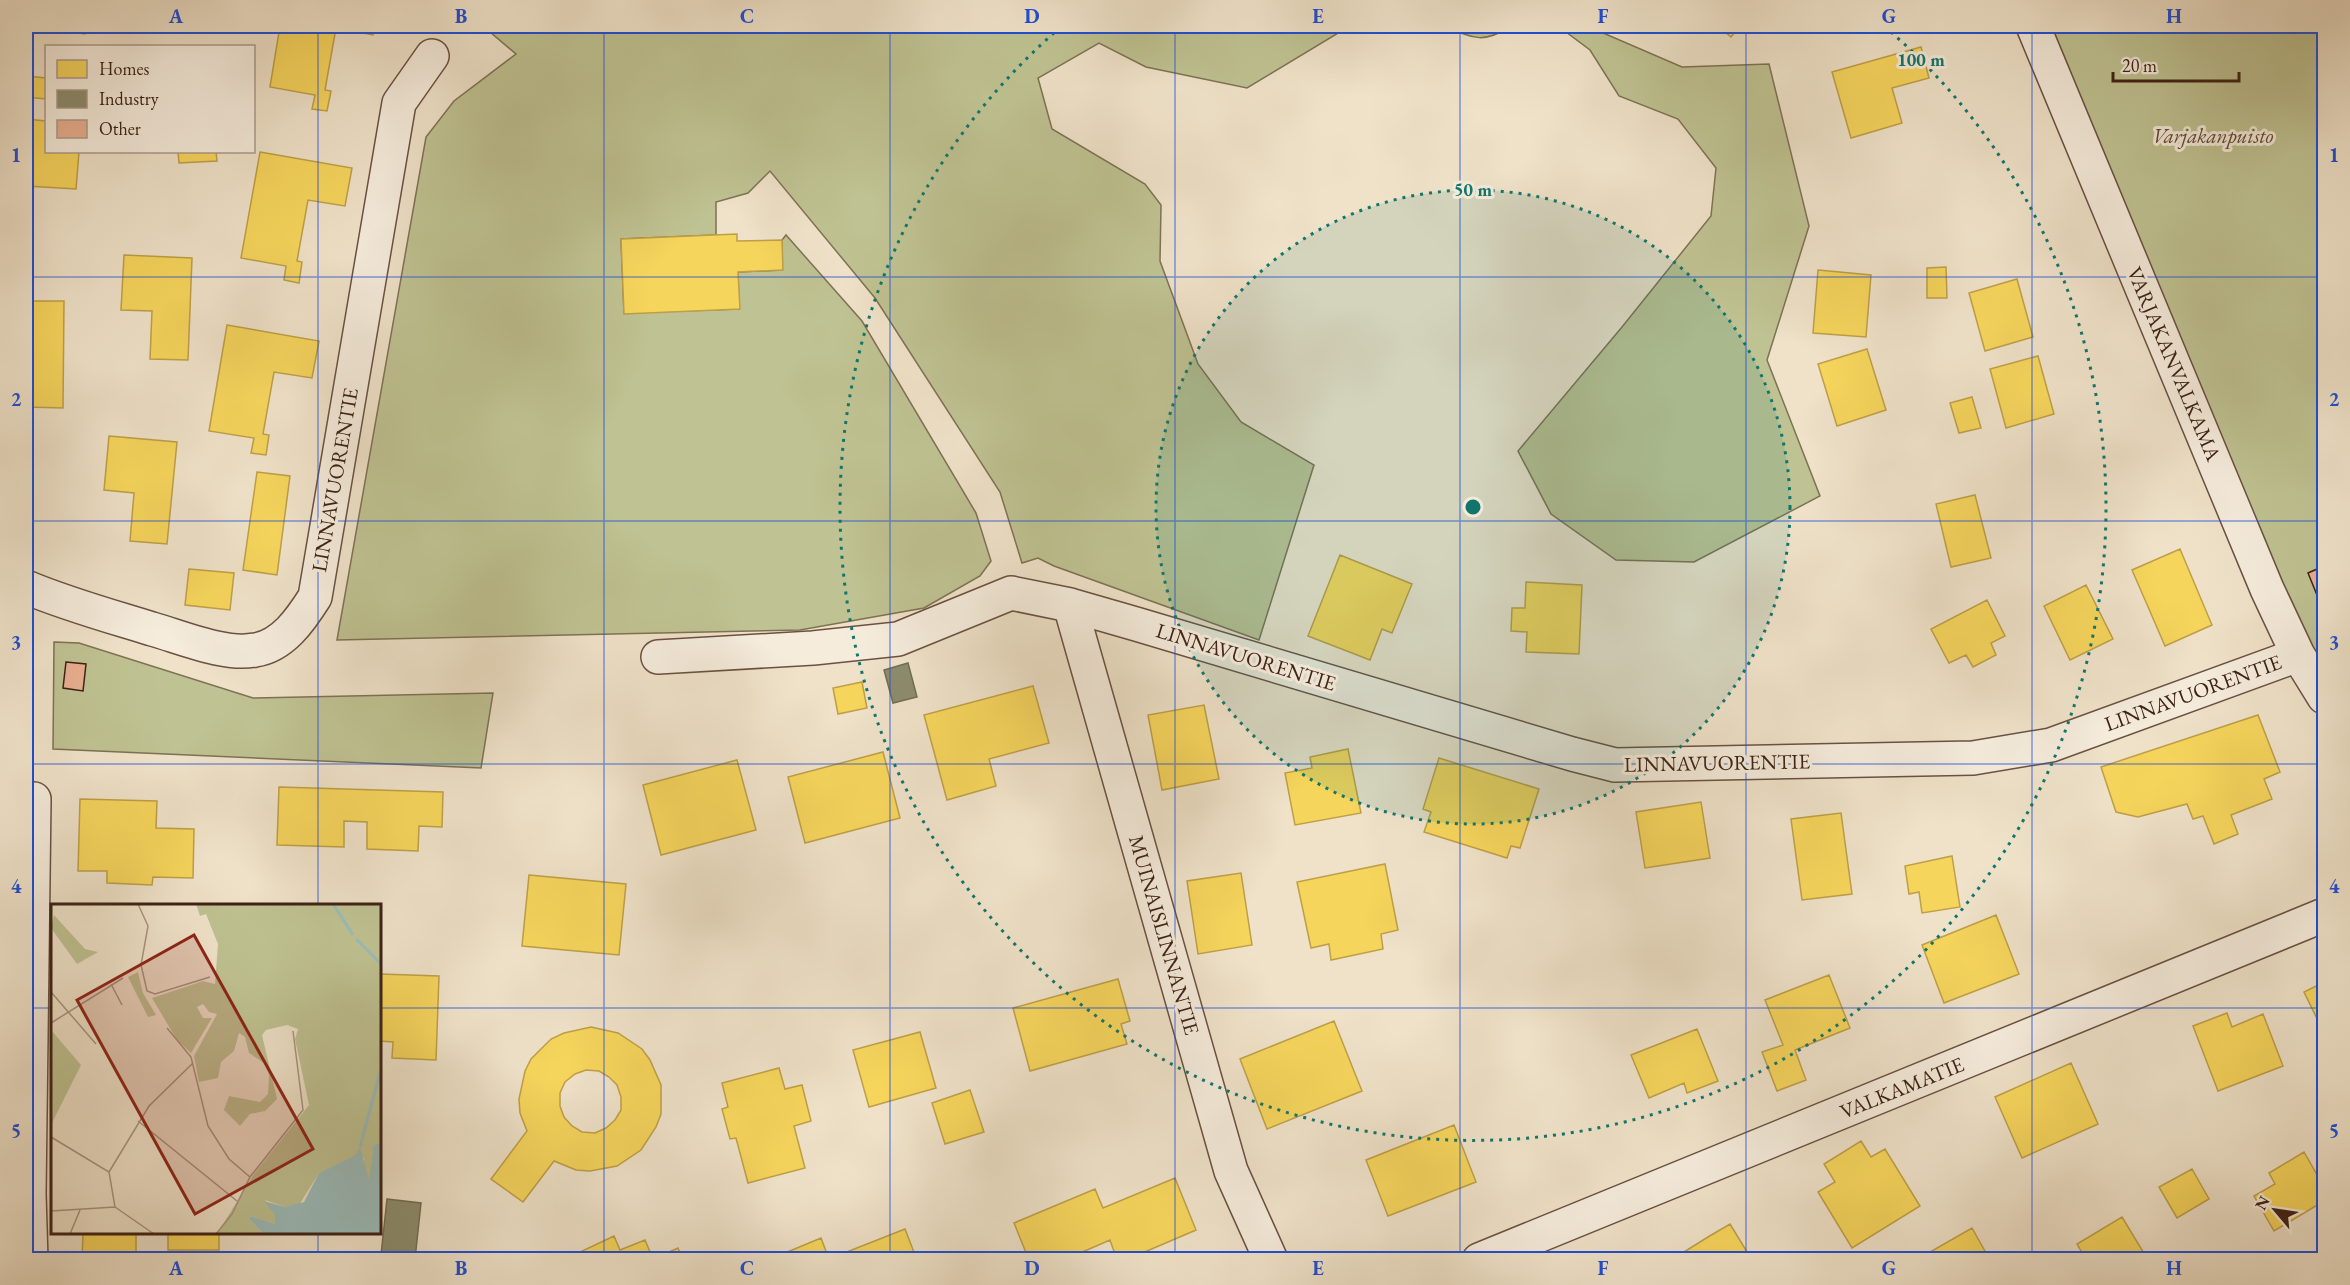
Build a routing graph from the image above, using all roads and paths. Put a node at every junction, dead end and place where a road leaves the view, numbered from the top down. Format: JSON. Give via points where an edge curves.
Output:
{"nodes":[{"id":1,"x":2033,"y":26,"type":"edge"},
{"id":2,"x":432,"y":56,"type":"dead end"},
{"id":3,"x":26,"y":587,"type":"edge"},
{"id":4,"x":1070,"y":605,"type":"junction"},
{"id":5,"x":2298,"y":655,"type":"junction"},
{"id":6,"x":658,"y":657,"type":"dead end"},
{"id":7,"x":2325,"y":697,"type":"edge"},
{"id":8,"x":34,"y":799,"type":"dead end"},
{"id":9,"x":2325,"y":915,"type":"edge"},
{"id":10,"x":31,"y":1260,"type":"edge"},
{"id":11,"x":1271,"y":1260,"type":"edge"},
{"id":12,"x":1479,"y":1260,"type":"edge"}],
"edges":[{"from":1,"to":5,"type":"street","name":"VARJAKANVALKAMA"},
{"from":2,"to":3,"type":"street","name":"LINNAVUORENTIE","via":[[399,103],[315,597],[299,622],[277,641],[255,650],[218,649]]},
{"from":4,"to":5,"type":"street","name":"LINNAVUORENTIE","via":[[1615,765],[1972,758],[2051,746]]},
{"from":4,"to":6,"type":"street","name":"LINNAVUORENTIE","via":[[1011,593],[898,639]]},
{"from":4,"to":11,"type":"street","name":"MUINAISLINNANTIE","via":[[1231,1171]]},
{"from":5,"to":7,"type":"street","name":"VARJAKANVALKAMA"},
{"from":8,"to":10,"type":"street"},
{"from":9,"to":12,"type":"street","name":"VALKAMATIE"}]}
